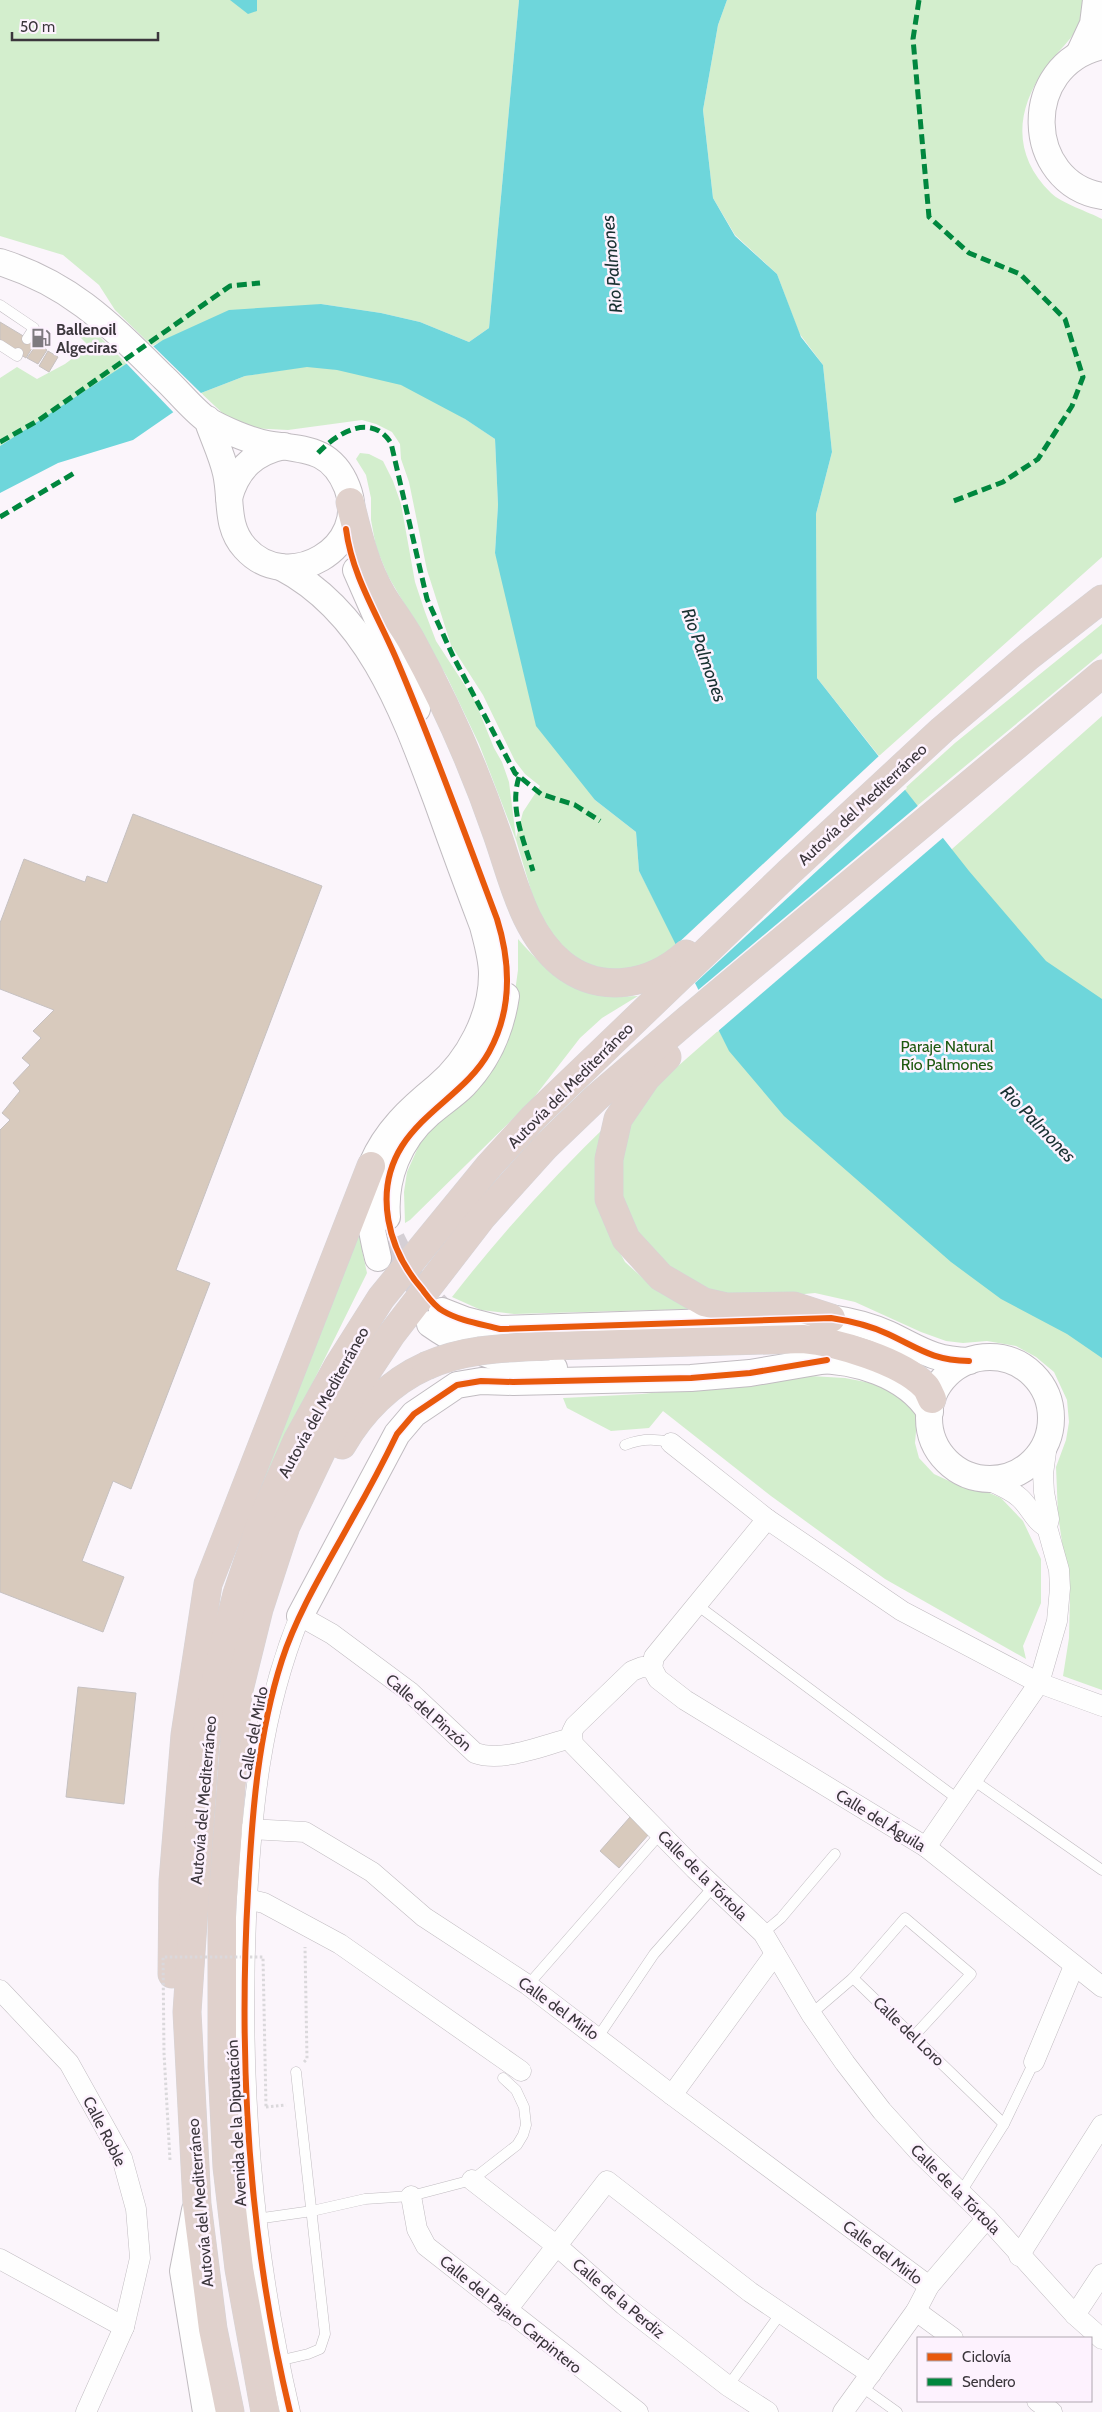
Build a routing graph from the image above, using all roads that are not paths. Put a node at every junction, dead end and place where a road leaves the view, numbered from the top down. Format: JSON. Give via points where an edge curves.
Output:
{"nodes":[{"id":1,"x":1096,"y":0,"type":"edge"},
{"id":2,"x":1091,"y":50,"type":"edge"},
{"id":3,"x":1101,"y":196,"type":"edge"},
{"id":4,"x":0,"y":262,"type":"edge"},
{"id":5,"x":0,"y":305,"type":"edge"},
{"id":6,"x":27,"y":339,"type":"dead end"},
{"id":7,"x":0,"y":346,"type":"edge"},
{"id":8,"x":18,"y":353,"type":"dead end"},
{"id":9,"x":207,"y":420,"type":"junction"},
{"id":10,"x":284,"y":446,"type":"junction"},
{"id":11,"x":229,"y":498,"type":"junction"},
{"id":12,"x":350,"y":502,"type":"junction"},
{"id":13,"x":346,"y":529,"type":"junction"},
{"id":14,"x":281,"y":567,"type":"junction"},
{"id":15,"x":1102,"y":599,"type":"edge"},
{"id":16,"x":1102,"y":674,"type":"edge"},
{"id":17,"x":656,"y":987,"type":"junction"},
{"id":18,"x":688,"y":1019,"type":"junction"},
{"id":19,"x":371,"y":1166,"type":"junction"},
{"id":20,"x":832,"y":1318,"type":"junction"},
{"id":21,"x":827,"y":1360,"type":"junction"},
{"id":22,"x":969,"y":1361,"type":"junction"},
{"id":23,"x":931,"y":1406,"type":"junction"},
{"id":24,"x":1048,"y":1437,"type":"junction"},
{"id":25,"x":671,"y":1443,"type":"joint"},
{"id":26,"x":625,"y":1445,"type":"dead end"},
{"id":27,"x":985,"y":1478,"type":"junction"},
{"id":28,"x":767,"y":1519,"type":"junction"},
{"id":29,"x":286,"y":1526,"type":"junction"},
{"id":30,"x":1047,"y":1527,"type":"junction"},
{"id":31,"x":697,"y":1606,"type":"junction"},
{"id":32,"x":300,"y":1616,"type":"junction"},
{"id":33,"x":652,"y":1668,"type":"junction"},
{"id":34,"x":1039,"y":1683,"type":"junction"},
{"id":35,"x":1102,"y":1706,"type":"edge"},
{"id":36,"x":572,"y":1738,"type":"junction"},
{"id":37,"x":973,"y":1780,"type":"junction"},
{"id":38,"x":959,"y":1800,"type":"junction"},
{"id":39,"x":251,"y":1829,"type":"junction"},
{"id":40,"x":661,"y":1833,"type":"junction"},
{"id":41,"x":926,"y":1848,"type":"junction"},
{"id":42,"x":835,"y":1854,"type":"dead end"},
{"id":43,"x":1102,"y":1870,"type":"edge"},
{"id":44,"x":714,"y":1886,"type":"junction"},
{"id":45,"x":247,"y":1899,"type":"junction"},
{"id":46,"x":763,"y":1933,"type":"junction"},
{"id":47,"x":775,"y":1954,"type":"junction"},
{"id":48,"x":1074,"y":1966,"type":"junction"},
{"id":49,"x":854,"y":1978,"type":"junction"},
{"id":50,"x":528,"y":1984,"type":"junction"},
{"id":51,"x":1102,"y":1987,"type":"edge"},
{"id":52,"x":0,"y":1990,"type":"edge"},
{"id":53,"x":187,"y":2012,"type":"junction"},
{"id":54,"x":811,"y":2014,"type":"junction"},
{"id":55,"x":915,"y":2035,"type":"junction"},
{"id":56,"x":598,"y":2037,"type":"junction"},
{"id":57,"x":1034,"y":2062,"type":"joint"},
{"id":58,"x":296,"y":2072,"type":"road end"},
{"id":59,"x":512,"y":2074,"type":"joint"},
{"id":60,"x":672,"y":2095,"type":"junction"},
{"id":61,"x":1004,"y":2124,"type":"junction"},
{"id":62,"x":1102,"y":2125,"type":"edge"},
{"id":63,"x":472,"y":2180,"type":"junction"},
{"id":64,"x":961,"y":2192,"type":"junction"},
{"id":65,"x":411,"y":2196,"type":"junction"},
{"id":66,"x":197,"y":2204,"type":"junction"},
{"id":67,"x":312,"y":2211,"type":"junction"},
{"id":68,"x":987,"y":2218,"type":"junction"},
{"id":69,"x":256,"y":2219,"type":"junction"},
{"id":70,"x":557,"y":2246,"type":"junction"},
{"id":71,"x":1019,"y":2256,"type":"junction"},
{"id":72,"x":0,"y":2259,"type":"edge"},
{"id":73,"x":1102,"y":2274,"type":"edge"},
{"id":74,"x":929,"y":2286,"type":"junction"},
{"id":75,"x":506,"y":2311,"type":"junction"},
{"id":76,"x":916,"y":2311,"type":"junction"},
{"id":77,"x":781,"y":2313,"type":"junction"},
{"id":78,"x":1075,"y":2315,"type":"junction"},
{"id":79,"x":124,"y":2327,"type":"junction"},
{"id":80,"x":952,"y":2337,"type":"edge"},
{"id":81,"x":1102,"y":2340,"type":"edge"},
{"id":82,"x":278,"y":2361,"type":"junction"},
{"id":83,"x":866,"y":2381,"type":"junction"},
{"id":84,"x":728,"y":2386,"type":"junction"},
{"id":85,"x":1038,"y":2402,"type":"edge"},
{"id":86,"x":86,"y":2412,"type":"edge"},
{"id":87,"x":206,"y":2412,"type":"edge"},
{"id":88,"x":230,"y":2412,"type":"edge"},
{"id":89,"x":265,"y":2412,"type":"edge"},
{"id":90,"x":290,"y":2412,"type":"edge"},
{"id":91,"x":638,"y":2412,"type":"edge"},
{"id":92,"x":768,"y":2412,"type":"edge"},
{"id":93,"x":843,"y":2412,"type":"edge"},
{"id":94,"x":897,"y":2412,"type":"edge"},
{"id":95,"x":1052,"y":2412,"type":"edge"}],
"edges":[{"from":1,"to":2,"type":"street"},
{"from":2,"to":3,"type":"street","via":[[1067,62],[1049,86],[1043,101],[1042,131],[1048,152],[1060,171],[1078,186]]},
{"from":4,"to":9,"type":"street","via":[[27,270],[70,292],[107,322]]},
{"from":5,"to":6,"type":"lane","via":[[34,328]]},
{"from":7,"to":8,"type":"lane","via":[[17,356]]},
{"from":9,"to":10,"type":"street","via":[[257,441]]},
{"from":9,"to":11,"type":"street","via":[[226,474]]},
{"from":10,"to":11,"type":"street","via":[[265,451],[248,462],[232,485]]},
{"from":10,"to":12,"type":"street","via":[[307,449],[328,460],[343,479]]},
{"from":11,"to":14,"type":"street","via":[[231,525],[241,543],[255,557]]},
{"from":12,"to":13,"type":"street"},
{"from":12,"to":17,"type":"highway","via":[[363,555],[460,738],[526,917],[540,943],[563,965],[592,979]]},
{"from":13,"to":14,"type":"street","via":[[340,541],[320,560],[308,565]]},
{"from":13,"to":19,"type":"street","via":[[358,576],[398,661],[497,920],[506,947],[508,970],[504,1011],[489,1052],[464,1085],[428,1115],[402,1147],[396,1160],[387,1189],[385,1249],[369,1204]]},
{"from":14,"to":19,"type":"street","via":[[302,578],[334,605],[375,659],[417,747],[483,926],[489,951],[492,972],[490,996],[477,1034],[459,1063],[396,1123]]},
{"from":15,"to":17,"type":"highway","name":"Autovía del Mediterráneo","via":[[942,730],[789,872],[743,900],[673,965]]},
{"from":16,"to":18,"type":"highway","name":"Autovía del Mediterráneo"},
{"from":17,"to":53,"type":"highway","name":"Autovía del Mediterráneo","via":[[489,1166],[381,1298],[338,1366],[297,1441],[262,1520],[237,1594],[218,1668],[205,1745]]},
{"from":18,"to":20,"type":"highway","via":[[677,1048],[646,1078],[618,1119],[609,1159],[610,1199],[626,1239],[661,1277],[704,1302],[726,1307],[794,1306]]},
{"from":18,"to":29,"type":"highway","name":"Autovía del Mediterráneo","via":[[545,1147],[442,1267],[354,1391]]},
{"from":19,"to":53,"type":"highway","via":[[208,1584],[185,1735],[173,1881],[172,1983]]},
{"from":20,"to":21,"type":"street","via":[[500,1329],[465,1320],[436,1318],[447,1336],[483,1354],[506,1362],[547,1368]]},
{"from":20,"to":22,"type":"street","via":[[848,1320],[887,1334],[938,1358]]},
{"from":21,"to":23,"type":"street","via":[[877,1371],[902,1383]]},
{"from":21,"to":32,"type":"street","via":[[750,1373],[691,1378],[481,1381],[457,1386],[414,1414],[397,1434]]},
{"from":22,"to":23,"type":"street","via":[[946,1376]]},
{"from":22,"to":24,"type":"street","via":[[996,1357],[1016,1363],[1033,1374],[1051,1410]]},
{"from":23,"to":27,"type":"street","via":[[934,1439],[944,1456],[959,1470]]},
{"from":23,"to":29,"type":"highway","bridge":true,"via":[[925,1386],[907,1373],[877,1358],[826,1341],[549,1346],[465,1352],[426,1366],[397,1383],[374,1403],[352,1428],[329,1466],[308,1511]]},
{"from":24,"to":27,"type":"street","via":[[1043,1449],[1024,1469],[1005,1477]]},
{"from":24,"to":30,"type":"street","via":[[1043,1474],[1049,1520]]},
{"from":25,"to":26,"type":"lane","via":[[658,1439]]},
{"from":25,"to":28,"type":"street"},
{"from":27,"to":30,"type":"street","via":[[1009,1490],[1027,1505],[1040,1524]]},
{"from":28,"to":31,"type":"street"},
{"from":28,"to":34,"type":"street","via":[[902,1611]]},
{"from":29,"to":89,"type":"highway","name":"Autovía del Mediterráneo","via":[[259,1609],[238,1694],[222,1908],[222,2067],[227,2167],[240,2269]]},
{"from":30,"to":34,"type":"street","via":[[1059,1570],[1060,1588],[1057,1621]]},
{"from":31,"to":33,"type":"street","via":[[654,1657]]},
{"from":31,"to":38,"type":"lane"},
{"from":32,"to":36,"type":"street","name":"Calle del Pinzón","via":[[332,1634],[410,1692],[475,1753],[500,1757]]},
{"from":32,"to":39,"type":"street","name":"Calle del Mirlo","via":[[282,1660],[269,1707]]},
{"from":33,"to":36,"type":"street","via":[[642,1667],[632,1672],[575,1726]]},
{"from":33,"to":41,"type":"street","name":"Calle del Águila","via":[[658,1679],[685,1700]]},
{"from":34,"to":35,"type":"street"},
{"from":34,"to":37,"type":"street"},
{"from":36,"to":40,"type":"street","name":"Calle de la Tórtola","via":[[576,1749]]},
{"from":37,"to":38,"type":"street"},
{"from":37,"to":43,"type":"lane"},
{"from":38,"to":41,"type":"street"},
{"from":39,"to":45,"type":"street","name":"Avenida de la Diputación"},
{"from":39,"to":50,"type":"street","name":"Calle del Mirlo","via":[[305,1832],[372,1872],[424,1917]]},
{"from":40,"to":44,"type":"street","name":"Calle de la Tórtola"},
{"from":40,"to":50,"type":"lane"},
{"from":41,"to":48,"type":"street","name":"Calle del Águila"},
{"from":42,"to":46,"type":"lane","via":[[781,1918]]},
{"from":44,"to":46,"type":"street","name":"Calle de la Tórtola"},
{"from":44,"to":56,"type":"lane","via":[[654,1954]]},
{"from":45,"to":59,"type":"street","via":[[264,1903],[340,1944]]},
{"from":45,"to":69,"type":"street","name":"Avenida de la Diputación","via":[[244,2064]]},
{"from":46,"to":47,"type":"street","name":"Calle de la Tórtola"},
{"from":47,"to":54,"type":"street","name":"Calle de la Tórtola"},
{"from":47,"to":60,"type":"street"},
{"from":48,"to":51,"type":"street","name":"Calle del Águila"},
{"from":48,"to":57,"type":"street"},
{"from":49,"to":54,"type":"lane"},
{"from":49,"to":55,"type":"lane","name":"Calle del Loro"},
{"from":49,"to":55,"type":"lane","via":[[905,1918],[971,1974]]},
{"from":50,"to":56,"type":"street","name":"Calle del Mirlo"},
{"from":52,"to":79,"type":"street","name":"Calle Roble","via":[[69,2064],[122,2158],[136,2209],[140,2258]]},
{"from":53,"to":66,"type":"highway","name":"Autovía del Mediterráneo"},
{"from":54,"to":64,"type":"street","name":"Calle de la Tórtola","via":[[882,2111]]},
{"from":55,"to":61,"type":"lane","name":"Calle del Loro"},
{"from":56,"to":60,"type":"street","name":"Calle del Mirlo"},
{"from":57,"to":61,"type":"lane"},
{"from":58,"to":67,"type":"lane"},
{"from":59,"to":63,"type":"lane","via":[[524,2107],[526,2124],[523,2135],[513,2148]]},
{"from":60,"to":74,"type":"street","name":"Calle del Mirlo"},
{"from":61,"to":64,"type":"lane"},
{"from":62,"to":71,"type":"street"},
{"from":63,"to":65,"type":"lane"},
{"from":63,"to":70,"type":"street","name":"Calle de la Perdiz"},
{"from":64,"to":68,"type":"street","name":"Calle de la Tórtola"},
{"from":65,"to":67,"type":"lane","via":[[365,2199]]},
{"from":65,"to":75,"type":"street","name":"Calle del Pajaro Carpintero","via":[[417,2229],[426,2246]]},
{"from":66,"to":87,"type":"street","via":[[183,2271]]},
{"from":66,"to":88,"type":"highway","name":"Autovía del Mediterráneo","via":[[213,2328]]},
{"from":67,"to":69,"type":"lane"},
{"from":67,"to":82,"type":"lane","via":[[325,2334],[320,2349]]},
{"from":68,"to":71,"type":"street","name":"Calle de la Tórtola"},
{"from":68,"to":74,"type":"street"},
{"from":69,"to":82,"type":"street","name":"Avenida de la Diputación"},
{"from":70,"to":75,"type":"street"},
{"from":70,"to":77,"type":"street","via":[[607,2181]]},
{"from":70,"to":84,"type":"street","name":"Calle de la Perdiz","via":[[624,2305]]},
{"from":71,"to":78,"type":"street","name":"Calle de la Tórtola"},
{"from":72,"to":79,"type":"street"},
{"from":73,"to":78,"type":"street"},
{"from":74,"to":76,"type":"street"},
{"from":75,"to":91,"type":"street","name":"Calle del Pajaro Carpintero"},
{"from":76,"to":80,"type":"street"},
{"from":76,"to":83,"type":"street"},
{"from":77,"to":83,"type":"street"},
{"from":77,"to":84,"type":"lane"},
{"from":78,"to":81,"type":"street","name":"Calle de la Tórtola"},
{"from":79,"to":86,"type":"street","name":"Calle Roble"},
{"from":82,"to":90,"type":"street","name":"Avenida de la Diputación"},
{"from":83,"to":93,"type":"street"},
{"from":83,"to":94,"type":"lane"},
{"from":84,"to":92,"type":"street","name":"Calle de la Perdiz"},
{"from":85,"to":95,"type":"street"}]}
